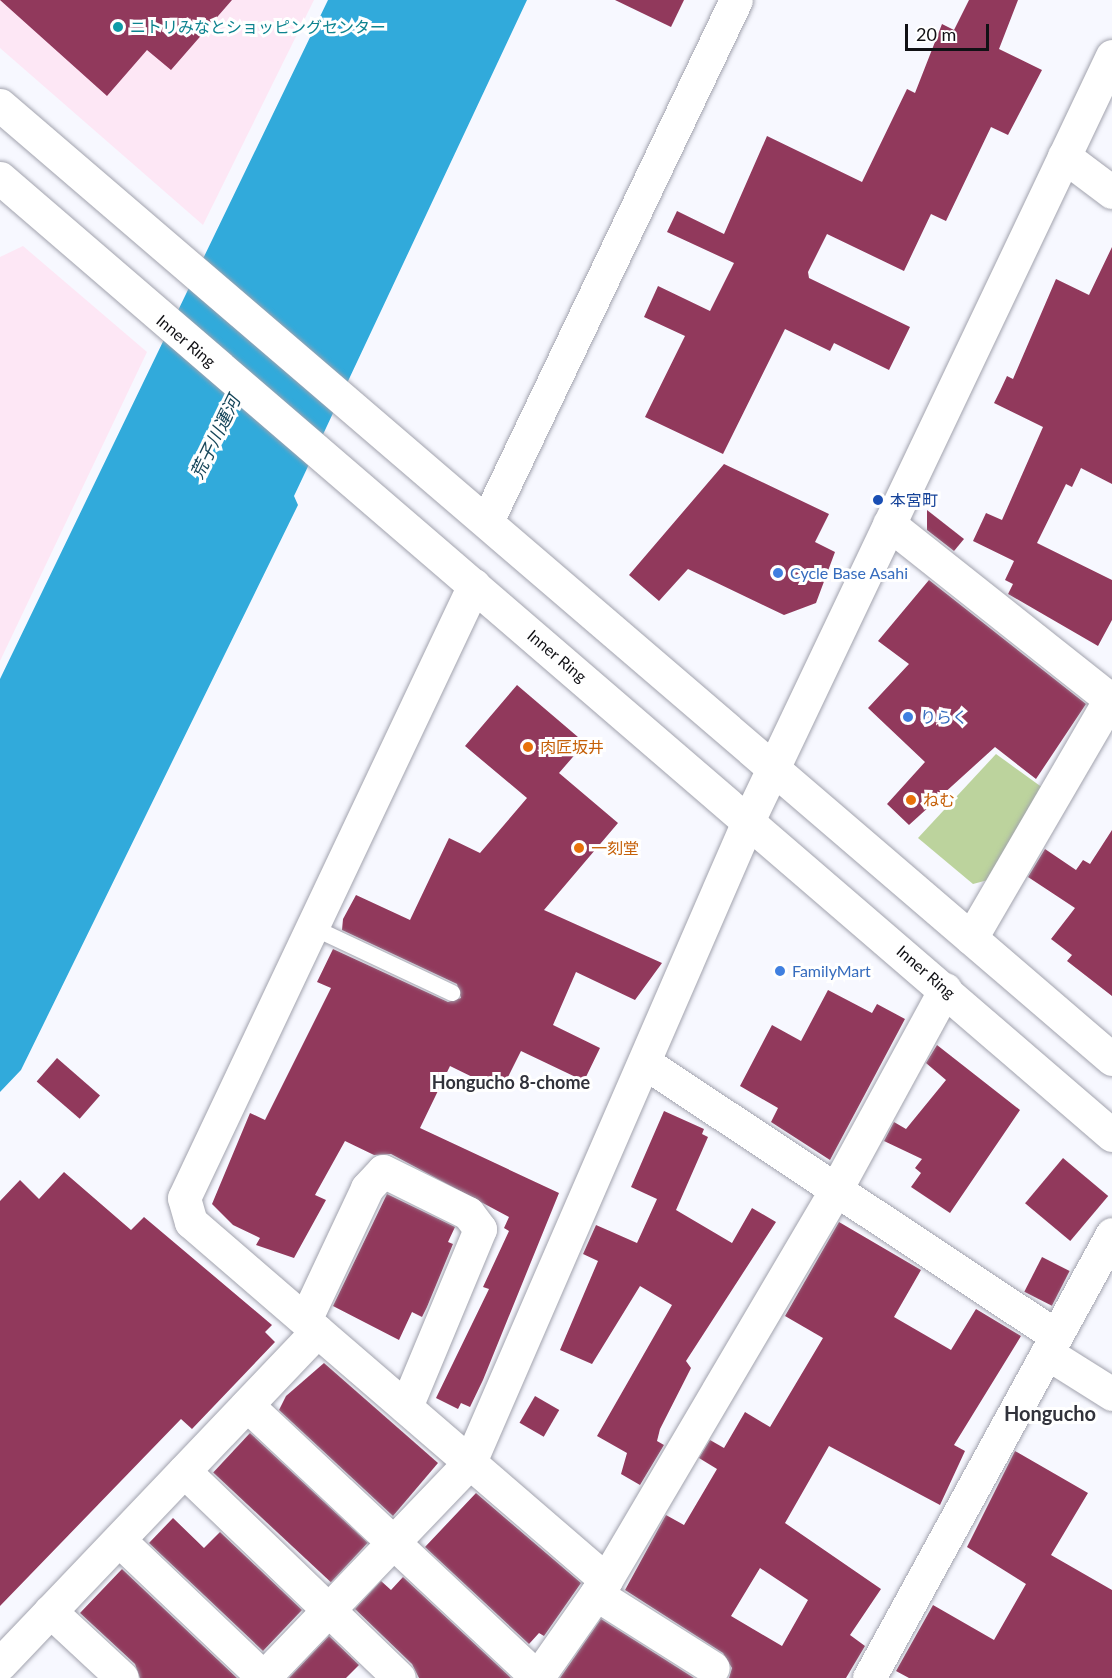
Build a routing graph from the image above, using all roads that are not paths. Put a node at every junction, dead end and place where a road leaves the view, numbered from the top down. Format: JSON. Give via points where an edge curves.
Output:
{"nodes":[{"id":1,"x":736,"y":0,"type":"edge"},
{"id":2,"x":1112,"y":56,"type":"edge"},
{"id":3,"x":0,"y":105,"type":"edge"},
{"id":4,"x":1065,"y":156,"type":"junction"},
{"id":5,"x":3,"y":190,"type":"edge"},
{"id":6,"x":1112,"y":192,"type":"edge"},
{"id":7,"x":487,"y":521,"type":"junction"},
{"id":8,"x":889,"y":524,"type":"junction"},
{"id":9,"x":474,"y":585,"type":"junction"},
{"id":10,"x":1111,"y":699,"type":"edge"},
{"id":11,"x":774,"y":767,"type":"junction"},
{"id":12,"x":749,"y":819,"type":"junction"},
{"id":13,"x":312,"y":927,"type":"junction"},
{"id":14,"x":971,"y":938,"type":"junction"},
{"id":15,"x":945,"y":989,"type":"junction"},
{"id":16,"x":452,"y":993,"type":"dead end"},
{"id":17,"x":1112,"y":1059,"type":"edge"},
{"id":18,"x":647,"y":1064,"type":"junction"},
{"id":19,"x":1112,"y":1135,"type":"edge"},
{"id":20,"x":835,"y":1191,"type":"junction"},
{"id":21,"x":1112,"y":1234,"type":"edge"},
{"id":22,"x":311,"y":1325,"type":"junction"},
{"id":23,"x":1052,"y":1345,"type":"junction"},
{"id":24,"x":1112,"y":1394,"type":"edge"},
{"id":25,"x":247,"y":1405,"type":"junction"},
{"id":26,"x":406,"y":1407,"type":"junction"},
{"id":27,"x":470,"y":1462,"type":"junction"},
{"id":28,"x":184,"y":1471,"type":"junction"},
{"id":29,"x":119,"y":1539,"type":"junction"},
{"id":30,"x":393,"y":1542,"type":"junction"},
{"id":31,"x":601,"y":1587,"type":"junction"},
{"id":32,"x":329,"y":1610,"type":"junction"},
{"id":33,"x":50,"y":1611,"type":"junction"},
{"id":34,"x":0,"y":1664,"type":"edge"},
{"id":35,"x":713,"y":1668,"type":"dead end"},
{"id":36,"x":122,"y":1678,"type":"edge"},
{"id":37,"x":264,"y":1678,"type":"edge"},
{"id":38,"x":399,"y":1678,"type":"edge"},
{"id":39,"x":537,"y":1678,"type":"edge"},
{"id":40,"x":869,"y":1678,"type":"edge"}],
"edges":[{"from":1,"to":7,"type":"street"},
{"from":2,"to":4,"type":"street"},
{"from":3,"to":7,"type":"street"},
{"from":4,"to":6,"type":"street"},
{"from":4,"to":8,"type":"street"},
{"from":5,"to":9,"type":"street","name":"Inner Ring"},
{"from":7,"to":11,"type":"street"},
{"from":8,"to":10,"type":"street"},
{"from":8,"to":11,"type":"street"},
{"from":9,"to":12,"type":"street","name":"Inner Ring"},
{"from":9,"to":13,"type":"street"},
{"from":10,"to":14,"type":"street"},
{"from":11,"to":12,"type":"street"},
{"from":11,"to":14,"type":"street"},
{"from":12,"to":15,"type":"street","name":"Inner Ring"},
{"from":12,"to":18,"type":"street"},
{"from":13,"to":16,"type":"lane"},
{"from":13,"to":22,"type":"street","via":[[184,1198],[190,1222]]},
{"from":14,"to":17,"type":"street"},
{"from":15,"to":19,"type":"street","name":"Inner Ring"},
{"from":15,"to":20,"type":"street"},
{"from":18,"to":20,"type":"street"},
{"from":18,"to":27,"type":"street"},
{"from":20,"to":23,"type":"street"},
{"from":20,"to":31,"type":"street"},
{"from":21,"to":23,"type":"street"},
{"from":22,"to":25,"type":"street"},
{"from":22,"to":26,"type":"street"},
{"from":22,"to":26,"type":"street","via":[[367,1188],[383,1171],[468,1214],[480,1229]]},
{"from":23,"to":24,"type":"street"},
{"from":23,"to":40,"type":"street"},
{"from":25,"to":28,"type":"street"},
{"from":25,"to":30,"type":"street"},
{"from":26,"to":27,"type":"street"},
{"from":27,"to":30,"type":"street"},
{"from":27,"to":31,"type":"street"},
{"from":28,"to":29,"type":"street"},
{"from":28,"to":32,"type":"street"},
{"from":29,"to":33,"type":"street"},
{"from":29,"to":37,"type":"street"},
{"from":30,"to":32,"type":"street"},
{"from":30,"to":39,"type":"street"},
{"from":31,"to":35,"type":"street"},
{"from":31,"to":39,"type":"street"},
{"from":32,"to":37,"type":"street"},
{"from":32,"to":38,"type":"street"},
{"from":33,"to":34,"type":"street"},
{"from":33,"to":36,"type":"street"}]}
